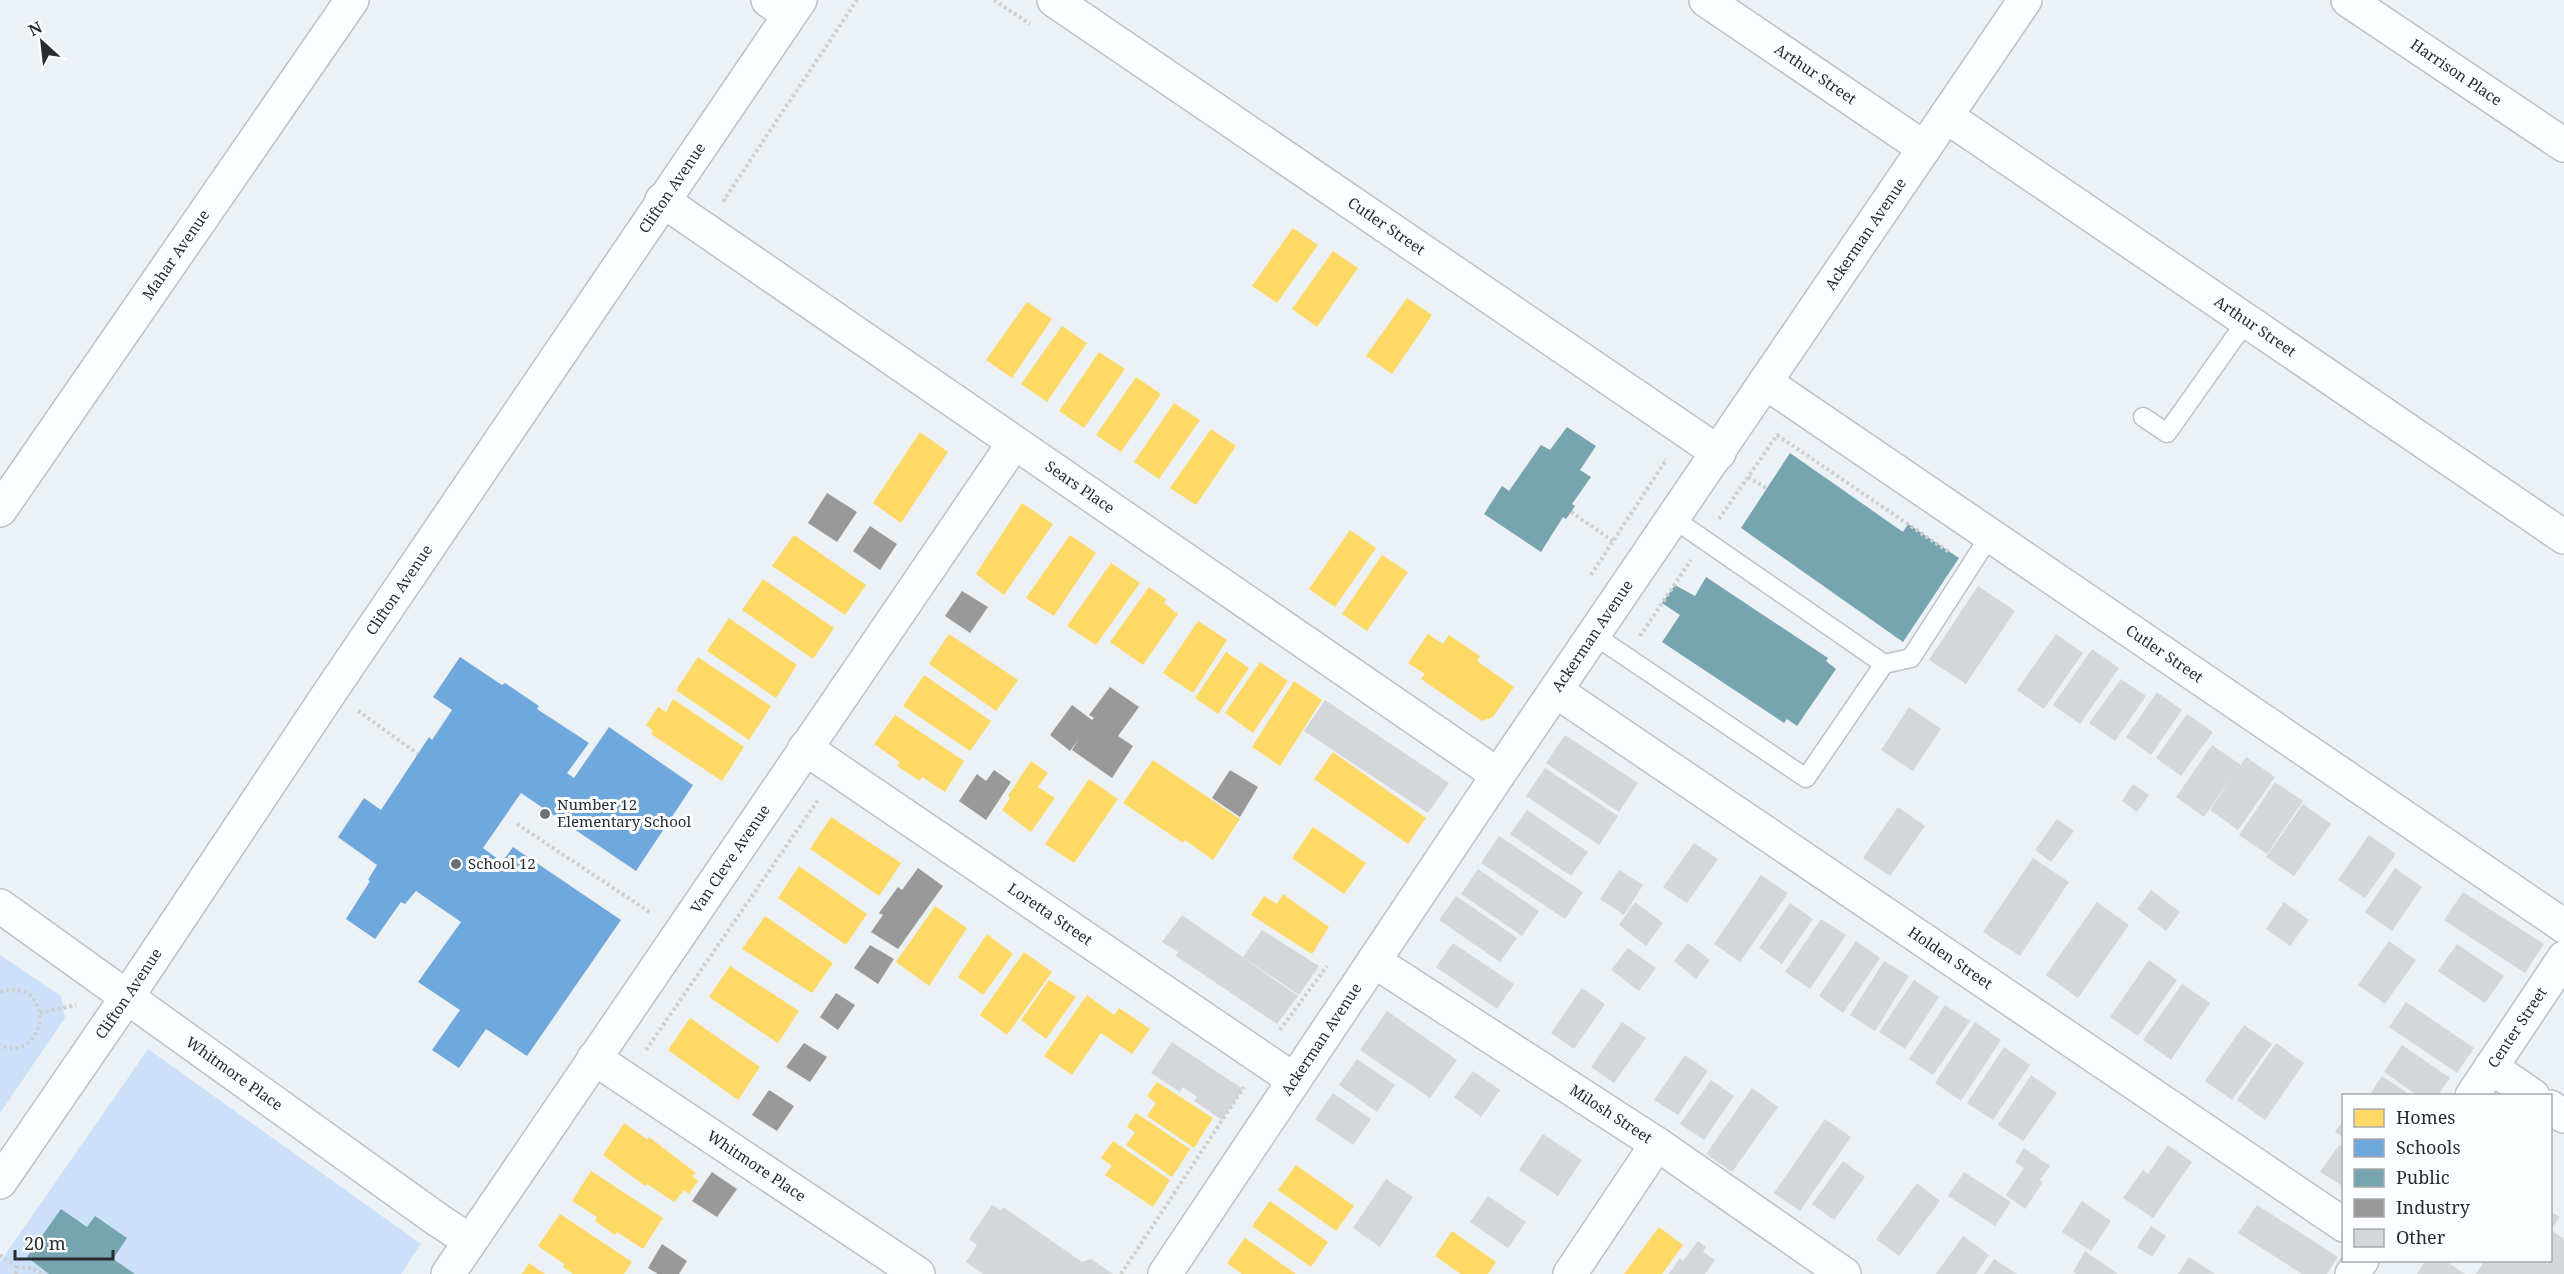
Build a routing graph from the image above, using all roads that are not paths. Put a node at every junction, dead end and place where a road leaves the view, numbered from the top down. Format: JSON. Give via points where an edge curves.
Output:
{"nodes":[{"id":1,"x":352,"y":0,"type":"edge"},
{"id":2,"x":1054,"y":0,"type":"edge"},
{"id":3,"x":1706,"y":0,"type":"edge"},
{"id":4,"x":2025,"y":0,"type":"edge"},
{"id":5,"x":2348,"y":0,"type":"edge"},
{"id":6,"x":786,"y":5,"type":"edge"},
{"id":7,"x":1946,"y":116,"type":"junction"},
{"id":8,"x":2564,"y":145,"type":"edge"},
{"id":9,"x":1924,"y":148,"type":"junction"},
{"id":10,"x":662,"y":200,"type":"junction"},
{"id":11,"x":2247,"y":321,"type":"junction"},
{"id":12,"x":1765,"y":382,"type":"junction"},
{"id":13,"x":2144,"y":417,"type":"dead end"},
{"id":14,"x":1014,"y":443,"type":"junction"},
{"id":15,"x":1719,"y":453,"type":"junction"},
{"id":16,"x":0,"y":510,"type":"edge"},
{"id":17,"x":1674,"y":519,"type":"junction"},
{"id":18,"x":1991,"y":534,"type":"junction"},
{"id":19,"x":2564,"y":537,"type":"edge"},
{"id":20,"x":1594,"y":635,"type":"junction"},
{"id":21,"x":1884,"y":664,"type":"junction"},
{"id":22,"x":1556,"y":691,"type":"junction"},
{"id":23,"x":805,"y":748,"type":"junction"},
{"id":24,"x":1498,"y":775,"type":"junction"},
{"id":25,"x":0,"y":906,"type":"edge"},
{"id":26,"x":2564,"y":926,"type":"edge"},
{"id":27,"x":2564,"y":958,"type":"edge"},
{"id":28,"x":1374,"y":961,"type":"junction"},
{"id":29,"x":127,"y":998,"type":"junction"},
{"id":30,"x":594,"y":1058,"type":"junction"},
{"id":31,"x":2491,"y":1067,"type":"junction"},
{"id":32,"x":1294,"y":1080,"type":"junction"},
{"id":33,"x":2473,"y":1094,"type":"edge"},
{"id":34,"x":2532,"y":1094,"type":"edge"},
{"id":35,"x":1657,"y":1144,"type":"junction"},
{"id":36,"x":0,"y":1182,"type":"edge"},
{"id":37,"x":2342,"y":1224,"type":"edge"},
{"id":38,"x":470,"y":1241,"type":"junction"},
{"id":39,"x":448,"y":1274,"type":"edge"},
{"id":40,"x":918,"y":1274,"type":"edge"},
{"id":41,"x":1165,"y":1274,"type":"edge"},
{"id":42,"x":1570,"y":1274,"type":"edge"},
{"id":43,"x":1844,"y":1274,"type":"edge"}],
"edges":[{"from":1,"to":16,"type":"street","name":"Mahar Avenue"},
{"from":2,"to":15,"type":"street","name":"Cutler Street"},
{"from":3,"to":9,"type":"street","name":"Arthur Street"},
{"from":4,"to":7,"type":"street","name":"Ackerman Avenue"},
{"from":5,"to":8,"type":"street","name":"Harrison Place"},
{"from":6,"to":10,"type":"street","name":"Clifton Avenue"},
{"from":7,"to":9,"type":"street","name":"Ackerman Avenue"},
{"from":7,"to":11,"type":"street","name":"Arthur Street"},
{"from":9,"to":12,"type":"street","name":"Ackerman Avenue"},
{"from":10,"to":14,"type":"street","name":"Sears Place"},
{"from":10,"to":29,"type":"street","name":"Clifton Avenue"},
{"from":11,"to":13,"type":"lane","via":[[2167,433]]},
{"from":11,"to":19,"type":"street","name":"Arthur Street"},
{"from":12,"to":15,"type":"street","name":"Ackerman Avenue"},
{"from":12,"to":18,"type":"street","name":"Cutler Street"},
{"from":14,"to":23,"type":"street","name":"Van Cleve Avenue"},
{"from":14,"to":24,"type":"street","name":"Sears Place"},
{"from":15,"to":17,"type":"street","name":"Ackerman Avenue"},
{"from":17,"to":20,"type":"street","name":"Ackerman Avenue"},
{"from":17,"to":21,"type":"lane"},
{"from":18,"to":21,"type":"lane","via":[[1911,658]]},
{"from":18,"to":26,"type":"street","name":"Cutler Street"},
{"from":20,"to":21,"type":"lane","via":[[1806,778]]},
{"from":20,"to":22,"type":"street","name":"Ackerman Avenue"},
{"from":22,"to":24,"type":"street","name":"Ackerman Avenue"},
{"from":22,"to":37,"type":"street","name":"Holden Street"},
{"from":23,"to":30,"type":"street","name":"Van Cleve Avenue"},
{"from":23,"to":32,"type":"street","name":"Loretta Street"},
{"from":24,"to":28,"type":"street","name":"Ackerman Avenue"},
{"from":25,"to":29,"type":"street","name":"Whitmore Place"},
{"from":27,"to":31,"type":"street","name":"Center Street"},
{"from":28,"to":32,"type":"street","name":"Ackerman Avenue"},
{"from":28,"to":35,"type":"street","name":"Milosh Street"},
{"from":29,"to":36,"type":"street","name":"Clifton Avenue"},
{"from":29,"to":38,"type":"street","name":"Whitmore Place"},
{"from":30,"to":38,"type":"street","name":"Van Cleve Avenue"},
{"from":30,"to":40,"type":"street","name":"Whitmore Place"},
{"from":31,"to":33,"type":"street","name":"Center Street"},
{"from":31,"to":34,"type":"street"},
{"from":32,"to":41,"type":"street","name":"Ackerman Avenue"},
{"from":35,"to":42,"type":"street"},
{"from":35,"to":43,"type":"street","name":"Milosh Street"},
{"from":38,"to":39,"type":"street","name":"Van Cleve Avenue"}]}
